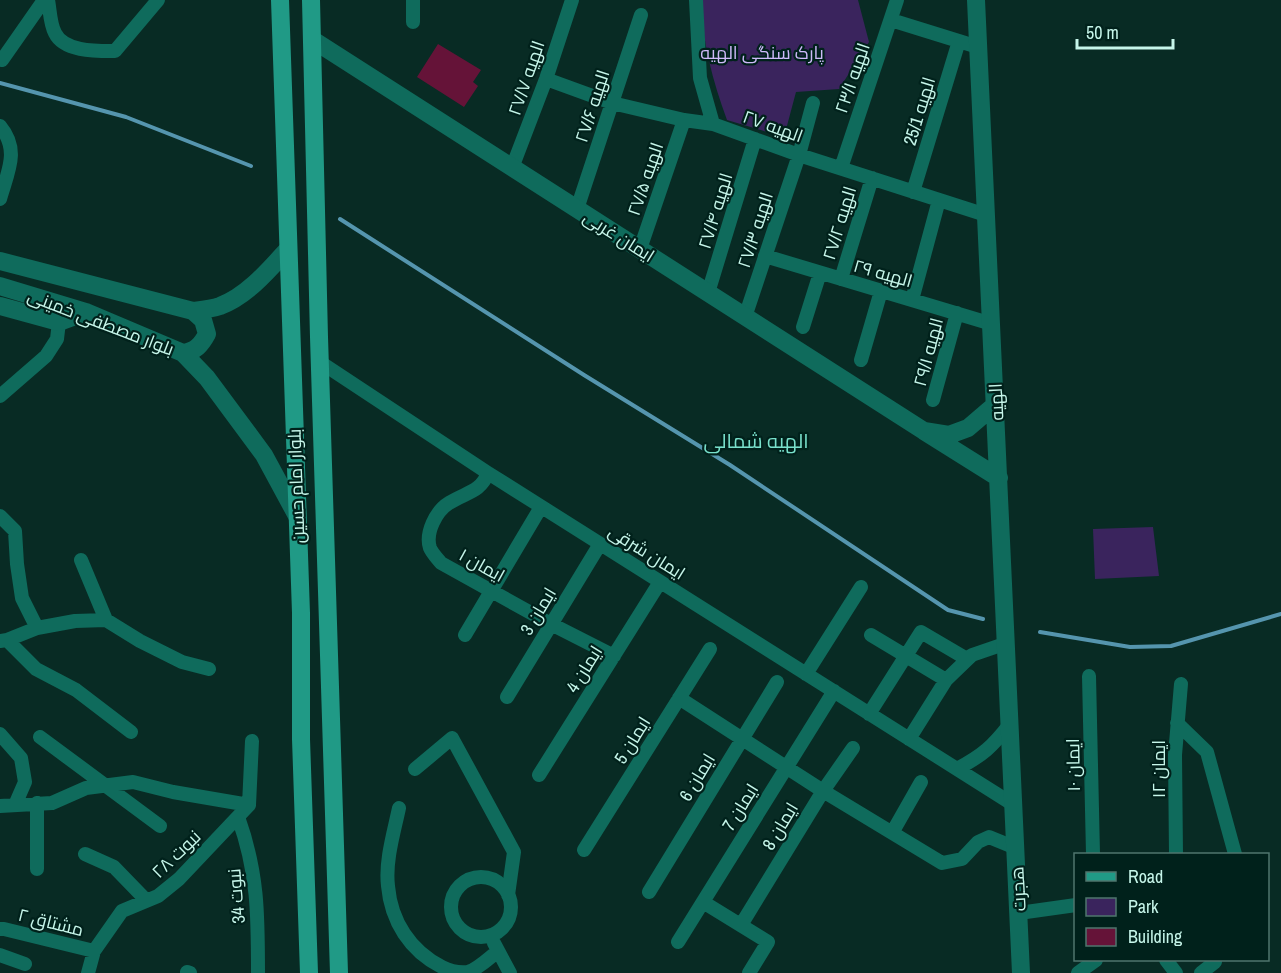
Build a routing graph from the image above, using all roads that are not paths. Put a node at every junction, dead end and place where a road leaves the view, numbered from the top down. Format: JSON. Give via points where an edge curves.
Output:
{"nodes":[{"id":1,"x":46,"y":0,"type":"edge"},
{"id":2,"x":158,"y":0,"type":"edge"},
{"id":3,"x":280,"y":0,"type":"edge"},
{"id":4,"x":311,"y":0,"type":"edge"},
{"id":5,"x":412,"y":0,"type":"edge"},
{"id":6,"x":572,"y":0,"type":"edge"},
{"id":7,"x":696,"y":0,"type":"edge"},
{"id":8,"x":897,"y":0,"type":"edge"},
{"id":9,"x":976,"y":0,"type":"edge"},
{"id":10,"x":641,"y":15,"type":"dead end"},
{"id":11,"x":891,"y":20,"type":"junction"},
{"id":12,"x":413,"y":22,"type":"dead end"},
{"id":13,"x":313,"y":40,"type":"junction"},
{"id":14,"x":959,"y":41,"type":"junction"},
{"id":15,"x":978,"y":48,"type":"junction"},
{"id":16,"x":2,"y":60,"type":"dead end"},
{"id":17,"x":546,"y":79,"type":"junction"},
{"id":18,"x":612,"y":103,"type":"junction"},
{"id":19,"x":813,"y":103,"type":"dead end"},
{"id":20,"x":684,"y":120,"type":"junction"},
{"id":21,"x":713,"y":124,"type":"junction"},
{"id":22,"x":0,"y":126,"type":"edge"},
{"id":23,"x":755,"y":139,"type":"junction"},
{"id":24,"x":799,"y":155,"type":"junction"},
{"id":25,"x":512,"y":168,"type":"junction"},
{"id":26,"x":841,"y":168,"type":"junction"},
{"id":27,"x":872,"y":178,"type":"junction"},
{"id":28,"x":914,"y":192,"type":"junction"},
{"id":29,"x":0,"y":199,"type":"edge"},
{"id":30,"x":939,"y":200,"type":"junction"},
{"id":31,"x":577,"y":209,"type":"junction"},
{"id":32,"x":987,"y":215,"type":"junction"},
{"id":33,"x":0,"y":247,"type":"edge"},
{"id":34,"x":288,"y":249,"type":"junction"},
{"id":35,"x":640,"y":249,"type":"junction"},
{"id":36,"x":765,"y":256,"type":"junction"},
{"id":37,"x":0,"y":261,"type":"edge"},
{"id":38,"x":41,"y":272,"type":"junction"},
{"id":39,"x":820,"y":273,"type":"junction"},
{"id":40,"x":841,"y":279,"type":"junction"},
{"id":41,"x":0,"y":286,"type":"edge"},
{"id":42,"x":881,"y":291,"type":"junction"},
{"id":43,"x":708,"y":293,"type":"junction"},
{"id":44,"x":912,"y":300,"type":"junction"},
{"id":45,"x":0,"y":306,"type":"edge"},
{"id":46,"x":192,"y":311,"type":"junction"},
{"id":47,"x":86,"y":312,"type":"junction"},
{"id":48,"x":957,"y":313,"type":"junction"},
{"id":49,"x":746,"y":317,"type":"junction"},
{"id":50,"x":59,"y":322,"type":"junction"},
{"id":51,"x":992,"y":324,"type":"junction"},
{"id":52,"x":803,"y":327,"type":"dead end"},
{"id":53,"x":183,"y":353,"type":"junction"},
{"id":54,"x":861,"y":360,"type":"dead end"},
{"id":55,"x":320,"y":362,"type":"junction"},
{"id":56,"x":0,"y":396,"type":"edge"},
{"id":57,"x":933,"y":400,"type":"dead end"},
{"id":58,"x":996,"y":404,"type":"junction"},
{"id":59,"x":924,"y":431,"type":"junction"},
{"id":60,"x":488,"y":473,"type":"junction"},
{"id":61,"x":999,"y":478,"type":"junction"},
{"id":62,"x":541,"y":507,"type":"junction"},
{"id":63,"x":0,"y":516,"type":"edge"},
{"id":64,"x":297,"y":516,"type":"junction"},
{"id":65,"x":600,"y":544,"type":"junction"},
{"id":66,"x":81,"y":560,"type":"dead end"},
{"id":67,"x":660,"y":582,"type":"junction"},
{"id":68,"x":861,"y":587,"type":"dead end"},
{"id":69,"x":490,"y":590,"type":"junction"},
{"id":70,"x":106,"y":620,"type":"junction"},
{"id":71,"x":551,"y":624,"type":"junction"},
{"id":72,"x":37,"y":628,"type":"junction"},
{"id":73,"x":871,"y":634,"type":"dead end"},
{"id":74,"x":465,"y":635,"type":"dead end"},
{"id":75,"x":3,"y":640,"type":"edge"},
{"id":76,"x":1007,"y":643,"type":"junction"},
{"id":77,"x":710,"y":649,"type":"dead end"},
{"id":78,"x":614,"y":656,"type":"junction"},
{"id":79,"x":906,"y":657,"type":"junction"},
{"id":80,"x":968,"y":659,"type":"junction"},
{"id":81,"x":209,"y":669,"type":"dead end"},
{"id":82,"x":806,"y":674,"type":"junction"},
{"id":83,"x":1089,"y":676,"type":"dead end"},
{"id":84,"x":946,"y":680,"type":"junction"},
{"id":85,"x":777,"y":682,"type":"dead end"},
{"id":86,"x":1181,"y":684,"type":"dead end"},
{"id":87,"x":834,"y":692,"type":"junction"},
{"id":88,"x":507,"y":697,"type":"dead end"},
{"id":89,"x":679,"y":698,"type":"junction"},
{"id":90,"x":869,"y":714,"type":"junction"},
{"id":91,"x":1176,"y":723,"type":"junction"},
{"id":92,"x":1010,"y":724,"type":"junction"},
{"id":93,"x":131,"y":732,"type":"dead end"},
{"id":94,"x":0,"y":734,"type":"edge"},
{"id":95,"x":40,"y":737,"type":"dead end"},
{"id":96,"x":741,"y":738,"type":"junction"},
{"id":97,"x":909,"y":739,"type":"junction"},
{"id":98,"x":252,"y":741,"type":"dead end"},
{"id":99,"x":853,"y":748,"type":"dead end"},
{"id":100,"x":786,"y":767,"type":"junction"},
{"id":101,"x":415,"y":769,"type":"dead end"},
{"id":102,"x":957,"y":769,"type":"junction"},
{"id":103,"x":539,"y":775,"type":"dead end"},
{"id":104,"x":921,"y":782,"type":"dead end"},
{"id":105,"x":103,"y":786,"type":"junction"},
{"id":106,"x":823,"y":791,"type":"junction"},
{"id":107,"x":37,"y":803,"type":"junction"},
{"id":108,"x":15,"y":805,"type":"junction"},
{"id":109,"x":249,"y":805,"type":"junction"},
{"id":110,"x":1014,"y":805,"type":"junction"},
{"id":111,"x":0,"y":806,"type":"edge"},
{"id":112,"x":399,"y":808,"type":"dead end"},
{"id":113,"x":238,"y":817,"type":"junction"},
{"id":114,"x":160,"y":826,"type":"dead end"},
{"id":115,"x":892,"y":832,"type":"junction"},
{"id":116,"x":1016,"y":848,"type":"junction"},
{"id":117,"x":584,"y":850,"type":"dead end"},
{"id":118,"x":1093,"y":853,"type":"edge"},
{"id":119,"x":1176,"y":853,"type":"edge"},
{"id":120,"x":1234,"y":853,"type":"edge"},
{"id":121,"x":85,"y":854,"type":"dead end"},
{"id":122,"x":37,"y":869,"type":"dead end"},
{"id":123,"x":650,"y":892,"type":"dead end"},
{"id":124,"x":508,"y":895,"type":"junction"},
{"id":125,"x":146,"y":900,"type":"junction"},
{"id":126,"x":703,"y":902,"type":"junction"},
{"id":127,"x":1074,"y":904,"type":"edge"},
{"id":128,"x":1019,"y":914,"type":"junction"},
{"id":129,"x":741,"y":926,"type":"junction"},
{"id":130,"x":0,"y":929,"type":"edge"},
{"id":131,"x":490,"y":936,"type":"junction"},
{"id":132,"x":678,"y":942,"type":"dead end"},
{"id":133,"x":94,"y":951,"type":"junction"},
{"id":134,"x":498,"y":951,"type":"junction"},
{"id":135,"x":0,"y":955,"type":"edge"},
{"id":136,"x":1095,"y":961,"type":"edge"},
{"id":137,"x":1167,"y":961,"type":"edge"},
{"id":138,"x":1215,"y":962,"type":"dead end"},
{"id":139,"x":25,"y":964,"type":"dead end"},
{"id":140,"x":88,"y":973,"type":"edge"},
{"id":141,"x":258,"y":973,"type":"edge"},
{"id":142,"x":309,"y":973,"type":"edge"},
{"id":143,"x":339,"y":973,"type":"edge"},
{"id":144,"x":510,"y":973,"type":"edge"},
{"id":145,"x":749,"y":973,"type":"edge"},
{"id":146,"x":1021,"y":973,"type":"edge"},
{"id":147,"x":1078,"y":973,"type":"edge"},
{"id":148,"x":1176,"y":973,"type":"edge"},
{"id":149,"x":1201,"y":973,"type":"edge"}],
"edges":[{"from":1,"to":2,"type":"street","via":[[55,33],[65,44],[90,51],[115,51]]},
{"from":1,"to":16,"type":"street"},
{"from":3,"to":34,"type":"main road","name":"بلوار امام حسین"},
{"from":4,"to":13,"type":"main road","name":"بلوار امام حسین"},
{"from":5,"to":12,"type":"street"},
{"from":6,"to":17,"type":"street","name":"الهیه ۲۷/۷"},
{"from":7,"to":21,"type":"street","via":[[700,78]]},
{"from":8,"to":11,"type":"street","name":"الهیه ۲۳/۱"},
{"from":9,"to":15,"type":"main road","name":"الهیه"},
{"from":10,"to":18,"type":"street","name":"الهیه ۲۷/۶"},
{"from":11,"to":14,"type":"street"},
{"from":11,"to":26,"type":"street","name":"الهیه ۲۳/۱"},
{"from":13,"to":25,"type":"main road","name":"ایمان غربی"},
{"from":13,"to":55,"type":"main road","name":"بلوار امام حسین"},
{"from":14,"to":15,"type":"street"},
{"from":14,"to":28,"type":"street","name":"الهیه 25/1"},
{"from":15,"to":32,"type":"main road","name":"الهیه"},
{"from":17,"to":18,"type":"street","name":"الهیه ۲۷"},
{"from":17,"to":25,"type":"street","name":"الهیه ۲۷/۷"},
{"from":18,"to":20,"type":"street","name":"الهیه ۲۷"},
{"from":18,"to":31,"type":"street","name":"الهیه ۲۷/۶"},
{"from":19,"to":24,"type":"street","name":"الهیه ۲۷/۳"},
{"from":20,"to":21,"type":"street","name":"الهیه ۲۷"},
{"from":20,"to":35,"type":"street","name":"الهیه ۲۷/۵"},
{"from":21,"to":23,"type":"street","name":"الهیه ۲۷"},
{"from":22,"to":29,"type":"street","via":[[12,145]]},
{"from":23,"to":24,"type":"street","name":"الهیه ۲۷"},
{"from":23,"to":43,"type":"street","name":"الهیه ۲۷/۴"},
{"from":24,"to":26,"type":"street","name":"الهیه ۲۷"},
{"from":24,"to":36,"type":"street","name":"الهیه ۲۷/۳"},
{"from":25,"to":31,"type":"main road","name":"ایمان غربی"},
{"from":26,"to":27,"type":"street","name":"الهیه ۲۷"},
{"from":27,"to":28,"type":"street","name":"الهیه ۲۷"},
{"from":27,"to":40,"type":"street","name":"الهیه ۲۷/۲"},
{"from":28,"to":30,"type":"street","name":"الهیه ۲۷"},
{"from":30,"to":32,"type":"street","name":"الهیه ۲۷"},
{"from":30,"to":44,"type":"street"},
{"from":31,"to":35,"type":"main road","name":"ایمان غربی"},
{"from":32,"to":51,"type":"main road","name":"الهیه"},
{"from":33,"to":38,"type":"main road"},
{"from":34,"to":46,"type":"main road","name":"بلوار مصطفی خمینی","via":[[236,298]]},
{"from":34,"to":64,"type":"main road","name":"بلوار امام حسین"},
{"from":35,"to":43,"type":"main road","name":"ایمان غربی"},
{"from":36,"to":39,"type":"street","name":"الهیه ۲۹"},
{"from":36,"to":49,"type":"street","name":"الهیه ۲۷/۳"},
{"from":37,"to":38,"type":"main road","name":"بلوار مصطفی خمینی"},
{"from":38,"to":46,"type":"main road","name":"بلوار مصطفی خمینی"},
{"from":39,"to":40,"type":"street","name":"الهیه ۲۹"},
{"from":39,"to":52,"type":"street"},
{"from":40,"to":42,"type":"street","name":"الهیه ۲۹"},
{"from":41,"to":47,"type":"main road","name":"بلوار مصطفی خمینی"},
{"from":42,"to":44,"type":"street","name":"الهیه ۲۹"},
{"from":42,"to":54,"type":"street"},
{"from":43,"to":49,"type":"main road","name":"ایمان غربی"},
{"from":44,"to":48,"type":"street","name":"الهیه ۲۹"},
{"from":45,"to":50,"type":"main road"},
{"from":46,"to":53,"type":"main road","via":[[203,320],[207,334],[199,347]]},
{"from":47,"to":50,"type":"main road"},
{"from":47,"to":53,"type":"main road","name":"بلوار مصطفی خمینی"},
{"from":48,"to":51,"type":"street","name":"الهیه ۲۹"},
{"from":48,"to":57,"type":"street","name":"الهیه ۲۹/۱"},
{"from":49,"to":59,"type":"main road","name":"ایمان غربی"},
{"from":50,"to":56,"type":"street","via":[[57,339],[46,356]]},
{"from":51,"to":58,"type":"main road","name":"الهیه"},
{"from":53,"to":64,"type":"main road","name":"بلوار مصطفی خمینی","via":[[207,378],[264,455]]},
{"from":55,"to":60,"type":"street","name":"ایمان شرقی"},
{"from":55,"to":143,"type":"main road","name":"بلوار امام حسین"},
{"from":58,"to":59,"type":"main road","via":[[968,428],[949,435]]},
{"from":58,"to":61,"type":"main road","name":"الهیه"},
{"from":59,"to":61,"type":"main road","name":"ایمان غربی"},
{"from":60,"to":62,"type":"street","name":"ایمان شرقی"},
{"from":60,"to":69,"type":"street","name":"ایمان ۱","via":[[483,484],[447,504],[434,520],[429,536],[430,549],[441,563]]},
{"from":61,"to":76,"type":"main road","name":"الهیه"},
{"from":62,"to":65,"type":"street","name":"ایمان شرقی"},
{"from":62,"to":69,"type":"street"},
{"from":63,"to":72,"type":"street","via":[[15,531],[22,598]]},
{"from":64,"to":142,"type":"main road","name":"بلوار امام حسین"},
{"from":65,"to":67,"type":"street","name":"ایمان شرقی"},
{"from":65,"to":71,"type":"street","name":"ایمان 3"},
{"from":66,"to":70,"type":"street"},
{"from":67,"to":78,"type":"street","name":"ایمان 4"},
{"from":67,"to":82,"type":"street","name":"ایمان شرقی"},
{"from":68,"to":82,"type":"street"},
{"from":69,"to":71,"type":"street","name":"ایمان ۱"},
{"from":69,"to":74,"type":"street"},
{"from":70,"to":72,"type":"street"},
{"from":70,"to":81,"type":"street","via":[[182,662]]},
{"from":71,"to":78,"type":"street","name":"ایمان ۱"},
{"from":71,"to":88,"type":"street","name":"ایمان 3"},
{"from":72,"to":75,"type":"street"},
{"from":73,"to":79,"type":"street"},
{"from":75,"to":93,"type":"street","via":[[36,669],[76,690]]},
{"from":76,"to":80,"type":"street"},
{"from":76,"to":92,"type":"main road","name":"الهیه"},
{"from":77,"to":89,"type":"street","name":"ایمان 5"},
{"from":78,"to":103,"type":"street","name":"ایمان 4"},
{"from":79,"to":80,"type":"street","via":[[921,632]]},
{"from":79,"to":84,"type":"street"},
{"from":79,"to":90,"type":"street"},
{"from":80,"to":84,"type":"street"},
{"from":82,"to":87,"type":"street","name":"ایمان شرقی"},
{"from":83,"to":118,"type":"street","name":"ایمان ۱۰"},
{"from":84,"to":97,"type":"street"},
{"from":85,"to":96,"type":"street","name":"ایمان 6"},
{"from":86,"to":91,"type":"street","name":"ایمان ۱۲"},
{"from":87,"to":90,"type":"street","name":"ایمان شرقی"},
{"from":87,"to":100,"type":"street","name":"ایمان 7"},
{"from":89,"to":96,"type":"street"},
{"from":89,"to":117,"type":"street","name":"ایمان 5"},
{"from":90,"to":97,"type":"street","name":"ایمان شرقی"},
{"from":91,"to":119,"type":"street","name":"ایمان ۱۲"},
{"from":91,"to":120,"type":"street","via":[[1207,752]]},
{"from":92,"to":102,"type":"street","via":[[993,747]]},
{"from":92,"to":110,"type":"main road","name":"الهیه"},
{"from":94,"to":108,"type":"street","via":[[21,758],[25,782]]},
{"from":95,"to":105,"type":"street"},
{"from":96,"to":100,"type":"street"},
{"from":96,"to":123,"type":"street","name":"ایمان 6"},
{"from":97,"to":102,"type":"street","name":"ایمان شرقی"},
{"from":98,"to":109,"type":"street"},
{"from":99,"to":106,"type":"street","name":"ایمان 8"},
{"from":100,"to":106,"type":"street"},
{"from":100,"to":126,"type":"street","name":"ایمان 7"},
{"from":101,"to":124,"type":"street","via":[[452,738],[514,852]]},
{"from":102,"to":110,"type":"street","name":"ایمان شرقی"},
{"from":104,"to":115,"type":"street"},
{"from":105,"to":107,"type":"street"},
{"from":105,"to":109,"type":"street","via":[[133,782]]},
{"from":105,"to":114,"type":"street"},
{"from":106,"to":115,"type":"street"},
{"from":106,"to":129,"type":"street","name":"ایمان 8"},
{"from":107,"to":108,"type":"street"},
{"from":107,"to":122,"type":"street"},
{"from":108,"to":111,"type":"street"},
{"from":109,"to":113,"type":"street","name":"نبوت ۲۸"},
{"from":110,"to":116,"type":"main road","name":"هجرت"},
{"from":112,"to":134,"type":"street","via":[[387,883],[393,911],[406,937],[436,964],[457,973],[470,971]]},
{"from":113,"to":125,"type":"street","name":"نبوت ۲۸","via":[[179,879],[158,896]]},
{"from":113,"to":141,"type":"street","name":"نبوت 34","via":[[254,872]]},
{"from":115,"to":116,"type":"street","via":[[942,863],[962,859],[978,842],[989,837]]},
{"from":116,"to":128,"type":"main road","name":"هجرت"},
{"from":121,"to":125,"type":"street","via":[[114,867]]},
{"from":124,"to":131,"type":"street","via":[[510,914],[506,924]]},
{"from":124,"to":131,"type":"street","via":[[495,881],[475,878],[458,888],[453,896],[451,906],[456,924],[471,935]]},
{"from":125,"to":133,"type":"street","name":"نبوت ۲۸","via":[[122,911]]},
{"from":126,"to":129,"type":"street"},
{"from":126,"to":132,"type":"street","name":"ایمان 7"},
{"from":127,"to":128,"type":"street"},
{"from":128,"to":146,"type":"main road","name":"هجرت"},
{"from":129,"to":145,"type":"street","via":[[768,942]]},
{"from":130,"to":133,"type":"street","name":"مشتاق ۲"},
{"from":131,"to":134,"type":"street"},
{"from":133,"to":140,"type":"street","name":"نبوت ۲۸"},
{"from":134,"to":144,"type":"street"},
{"from":135,"to":139,"type":"street"},
{"from":136,"to":147,"type":"street"},
{"from":137,"to":148,"type":"street"},
{"from":138,"to":149,"type":"street"}]}
